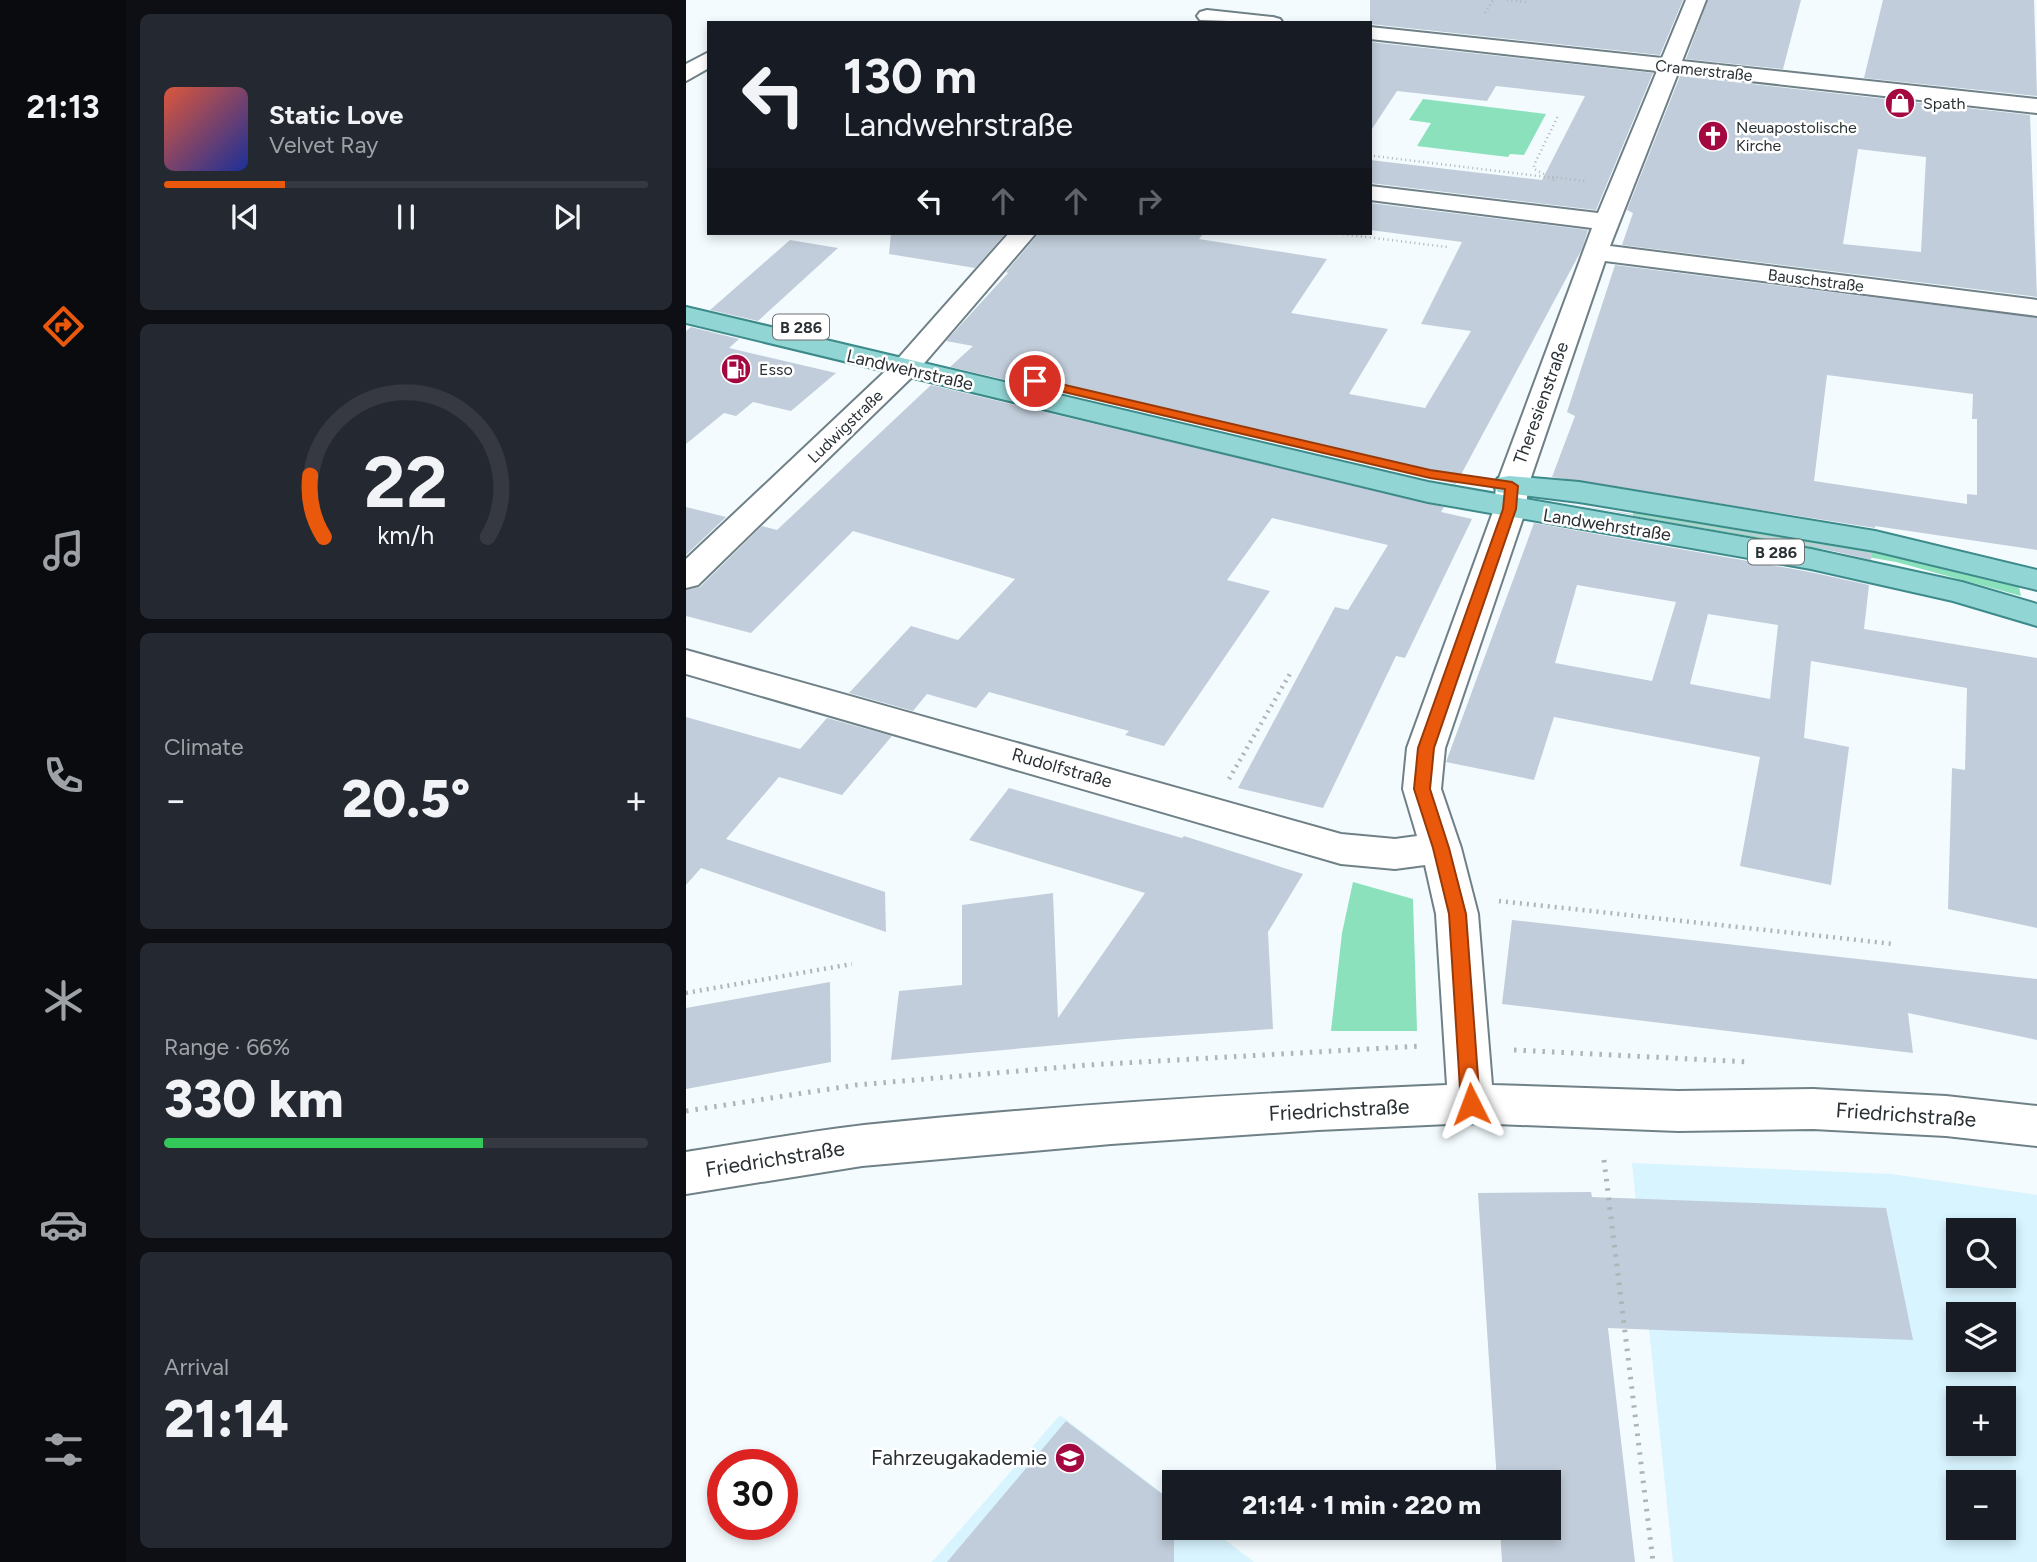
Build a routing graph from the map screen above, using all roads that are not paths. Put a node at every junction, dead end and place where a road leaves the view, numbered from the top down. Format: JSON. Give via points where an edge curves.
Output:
{"nodes":[{"id":1,"x":1696,"y":0,"type":"edge"},
{"id":2,"x":1210,"y":13,"type":"edge"},
{"id":3,"x":1260,"y":21,"type":"edge"},
{"id":4,"x":1389,"y":29,"type":"edge"},
{"id":5,"x":707,"y":59,"type":"edge"},
{"id":6,"x":1671,"y":67,"type":"junction"},
{"id":7,"x":686,"y":74,"type":"edge"},
{"id":8,"x":2037,"y":106,"type":"edge"},
{"id":9,"x":1372,"y":193,"type":"edge"},
{"id":10,"x":1608,"y":222,"type":"junction"},
{"id":11,"x":1021,"y":235,"type":"edge"},
{"id":12,"x":1595,"y":252,"type":"junction"},
{"id":13,"x":686,"y":300,"type":"edge"},
{"id":14,"x":2037,"y":307,"type":"edge"},
{"id":15,"x":686,"y":315,"type":"edge"},
{"id":16,"x":910,"y":361,"type":"junction"},
{"id":17,"x":1511,"y":498,"type":"junction"},
{"id":18,"x":686,"y":578,"type":"edge"},
{"id":19,"x":2037,"y":580,"type":"edge"},
{"id":20,"x":2037,"y":615,"type":"edge"},
{"id":21,"x":686,"y":662,"type":"edge"},
{"id":22,"x":1441,"y":848,"type":"junction"},
{"id":23,"x":1471,"y":1104,"type":"junction"},
{"id":24,"x":2037,"y":1126,"type":"edge"},
{"id":25,"x":686,"y":1172,"type":"edge"}],
"edges":[{"from":1,"to":6,"type":"street","name":"Theresienstraße"},
{"from":2,"to":3,"type":"street"},
{"from":4,"to":6,"type":"street","name":"Cramerstraße"},
{"from":5,"to":7,"type":"street"},
{"from":6,"to":8,"type":"street","name":"Cramerstraße"},
{"from":6,"to":10,"type":"street","name":"Theresienstraße"},
{"from":9,"to":10,"type":"street"},
{"from":10,"to":12,"type":"street","name":"Theresienstraße"},
{"from":11,"to":16,"type":"street","name":"Ludwigstraße"},
{"from":12,"to":14,"type":"street","name":"Bauschstraße"},
{"from":12,"to":17,"type":"street","name":"Theresienstraße"},
{"from":13,"to":16,"type":"main road","name":"Landwehrstraße","number":"B 286"},
{"from":15,"to":16,"type":"main road","name":"Landwehrstraße","number":"B 286"},
{"from":16,"to":17,"type":"main road","name":"Landwehrstraße","number":"B 286","via":[[1430,474]]},
{"from":16,"to":18,"type":"street","name":"Ludwigstraße"},
{"from":17,"to":19,"type":"main road","name":"Landwehrstraße","number":"B 286","via":[[1578,492],[1875,541]]},
{"from":17,"to":20,"type":"main road","name":"Landwehrstraße","number":"B 286","via":[[1827,561],[1964,592]]},
{"from":17,"to":22,"type":"street","name":"Theresienstraße","via":[[1426,748],[1422,789]]},
{"from":21,"to":22,"type":"street","name":"Rudolfstraße","via":[[1341,849],[1395,854]]},
{"from":22,"to":23,"type":"street","name":"Theresienstraße","via":[[1457,914]]},
{"from":23,"to":24,"type":"street","name":"Friedrichstraße","via":[[1678,1111],[1813,1109]]},
{"from":23,"to":25,"type":"street","name":"Friedrichstraße","via":[[1111,1124],[862,1146]]}]}
